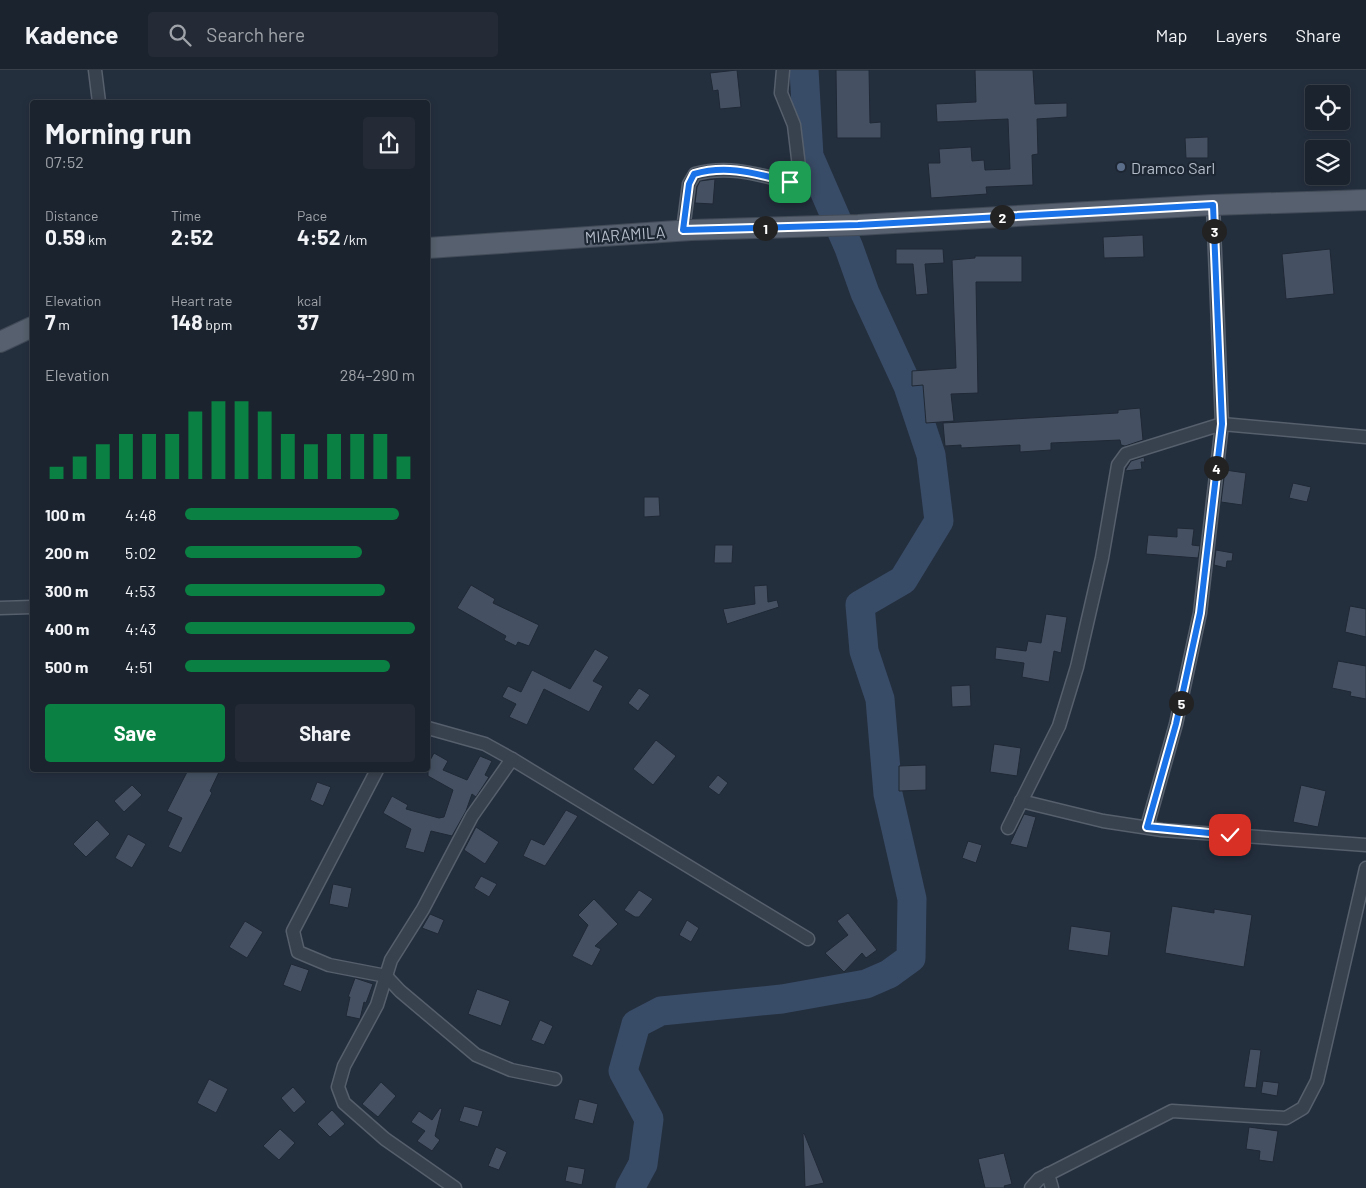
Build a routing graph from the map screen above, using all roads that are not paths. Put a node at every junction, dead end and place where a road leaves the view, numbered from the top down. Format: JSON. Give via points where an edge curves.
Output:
{"nodes":[{"id":1,"x":95,"y":70,"type":"edge"},
{"id":2,"x":783,"y":70,"type":"edge"},
{"id":3,"x":98,"y":100,"type":"edge"},
{"id":4,"x":1366,"y":200,"type":"edge"},
{"id":5,"x":1213,"y":205,"type":"junction"},
{"id":6,"x":683,"y":230,"type":"junction"},
{"id":7,"x":430,"y":248,"type":"edge"},
{"id":8,"x":30,"y":328,"type":"edge"},
{"id":9,"x":0,"y":342,"type":"edge"},
{"id":10,"x":1222,"y":424,"type":"junction"},
{"id":11,"x":1366,"y":437,"type":"edge"},
{"id":12,"x":30,"y":607,"type":"edge"},
{"id":13,"x":0,"y":608,"type":"edge"},
{"id":14,"x":430,"y":729,"type":"edge"},
{"id":15,"x":512,"y":759,"type":"junction"},
{"id":16,"x":376,"y":772,"type":"edge"},
{"id":17,"x":1021,"y":800,"type":"junction"},
{"id":18,"x":1147,"y":827,"type":"junction"},
{"id":19,"x":1008,"y":828,"type":"dead end"},
{"id":20,"x":1366,"y":845,"type":"edge"},
{"id":21,"x":1366,"y":868,"type":"edge"},
{"id":22,"x":808,"y":939,"type":"dead end"},
{"id":23,"x":386,"y":976,"type":"junction"},
{"id":24,"x":555,"y":1079,"type":"dead end"},
{"id":25,"x":1048,"y":1174,"type":"junction"},
{"id":26,"x":455,"y":1188,"type":"edge"},
{"id":27,"x":1031,"y":1188,"type":"edge"},
{"id":28,"x":1052,"y":1188,"type":"edge"}],
"edges":[{"from":1,"to":3,"type":"street"},
{"from":2,"to":6,"type":"street","via":[[781,92],[794,125],[800,175],[790,182],[750,172],[713,168],[694,174],[689,184]]},
{"from":4,"to":5,"type":"main road","name":"MIARAMILA"},
{"from":5,"to":6,"type":"main road","name":"MIARAMILA","via":[[858,225]]},
{"from":5,"to":10,"type":"street"},
{"from":6,"to":7,"type":"main road","name":"MIARAMILA"},
{"from":8,"to":9,"type":"main road"},
{"from":10,"to":11,"type":"street"},
{"from":10,"to":17,"type":"street","via":[[1126,454],[1118,465],[1102,558],[1077,667],[1059,726]]},
{"from":10,"to":18,"type":"street","via":[[1200,613],[1176,724]]},
{"from":12,"to":13,"type":"street"},
{"from":14,"to":15,"type":"street","via":[[485,744]]},
{"from":15,"to":22,"type":"street"},
{"from":15,"to":23,"type":"street","via":[[472,816],[423,909],[391,960]]},
{"from":16,"to":23,"type":"street","via":[[293,931],[298,952],[329,965]]},
{"from":17,"to":18,"type":"street"},
{"from":17,"to":19,"type":"street"},
{"from":18,"to":20,"type":"street"},
{"from":21,"to":25,"type":"street","via":[[1317,1081],[1302,1108],[1286,1118],[1172,1111]]},
{"from":23,"to":24,"type":"street","via":[[400,992],[476,1055],[511,1070]]},
{"from":23,"to":26,"type":"street","via":[[377,1005],[344,1066],[338,1087],[344,1103],[384,1139]]},
{"from":25,"to":27,"type":"street"},
{"from":25,"to":28,"type":"street"}]}
